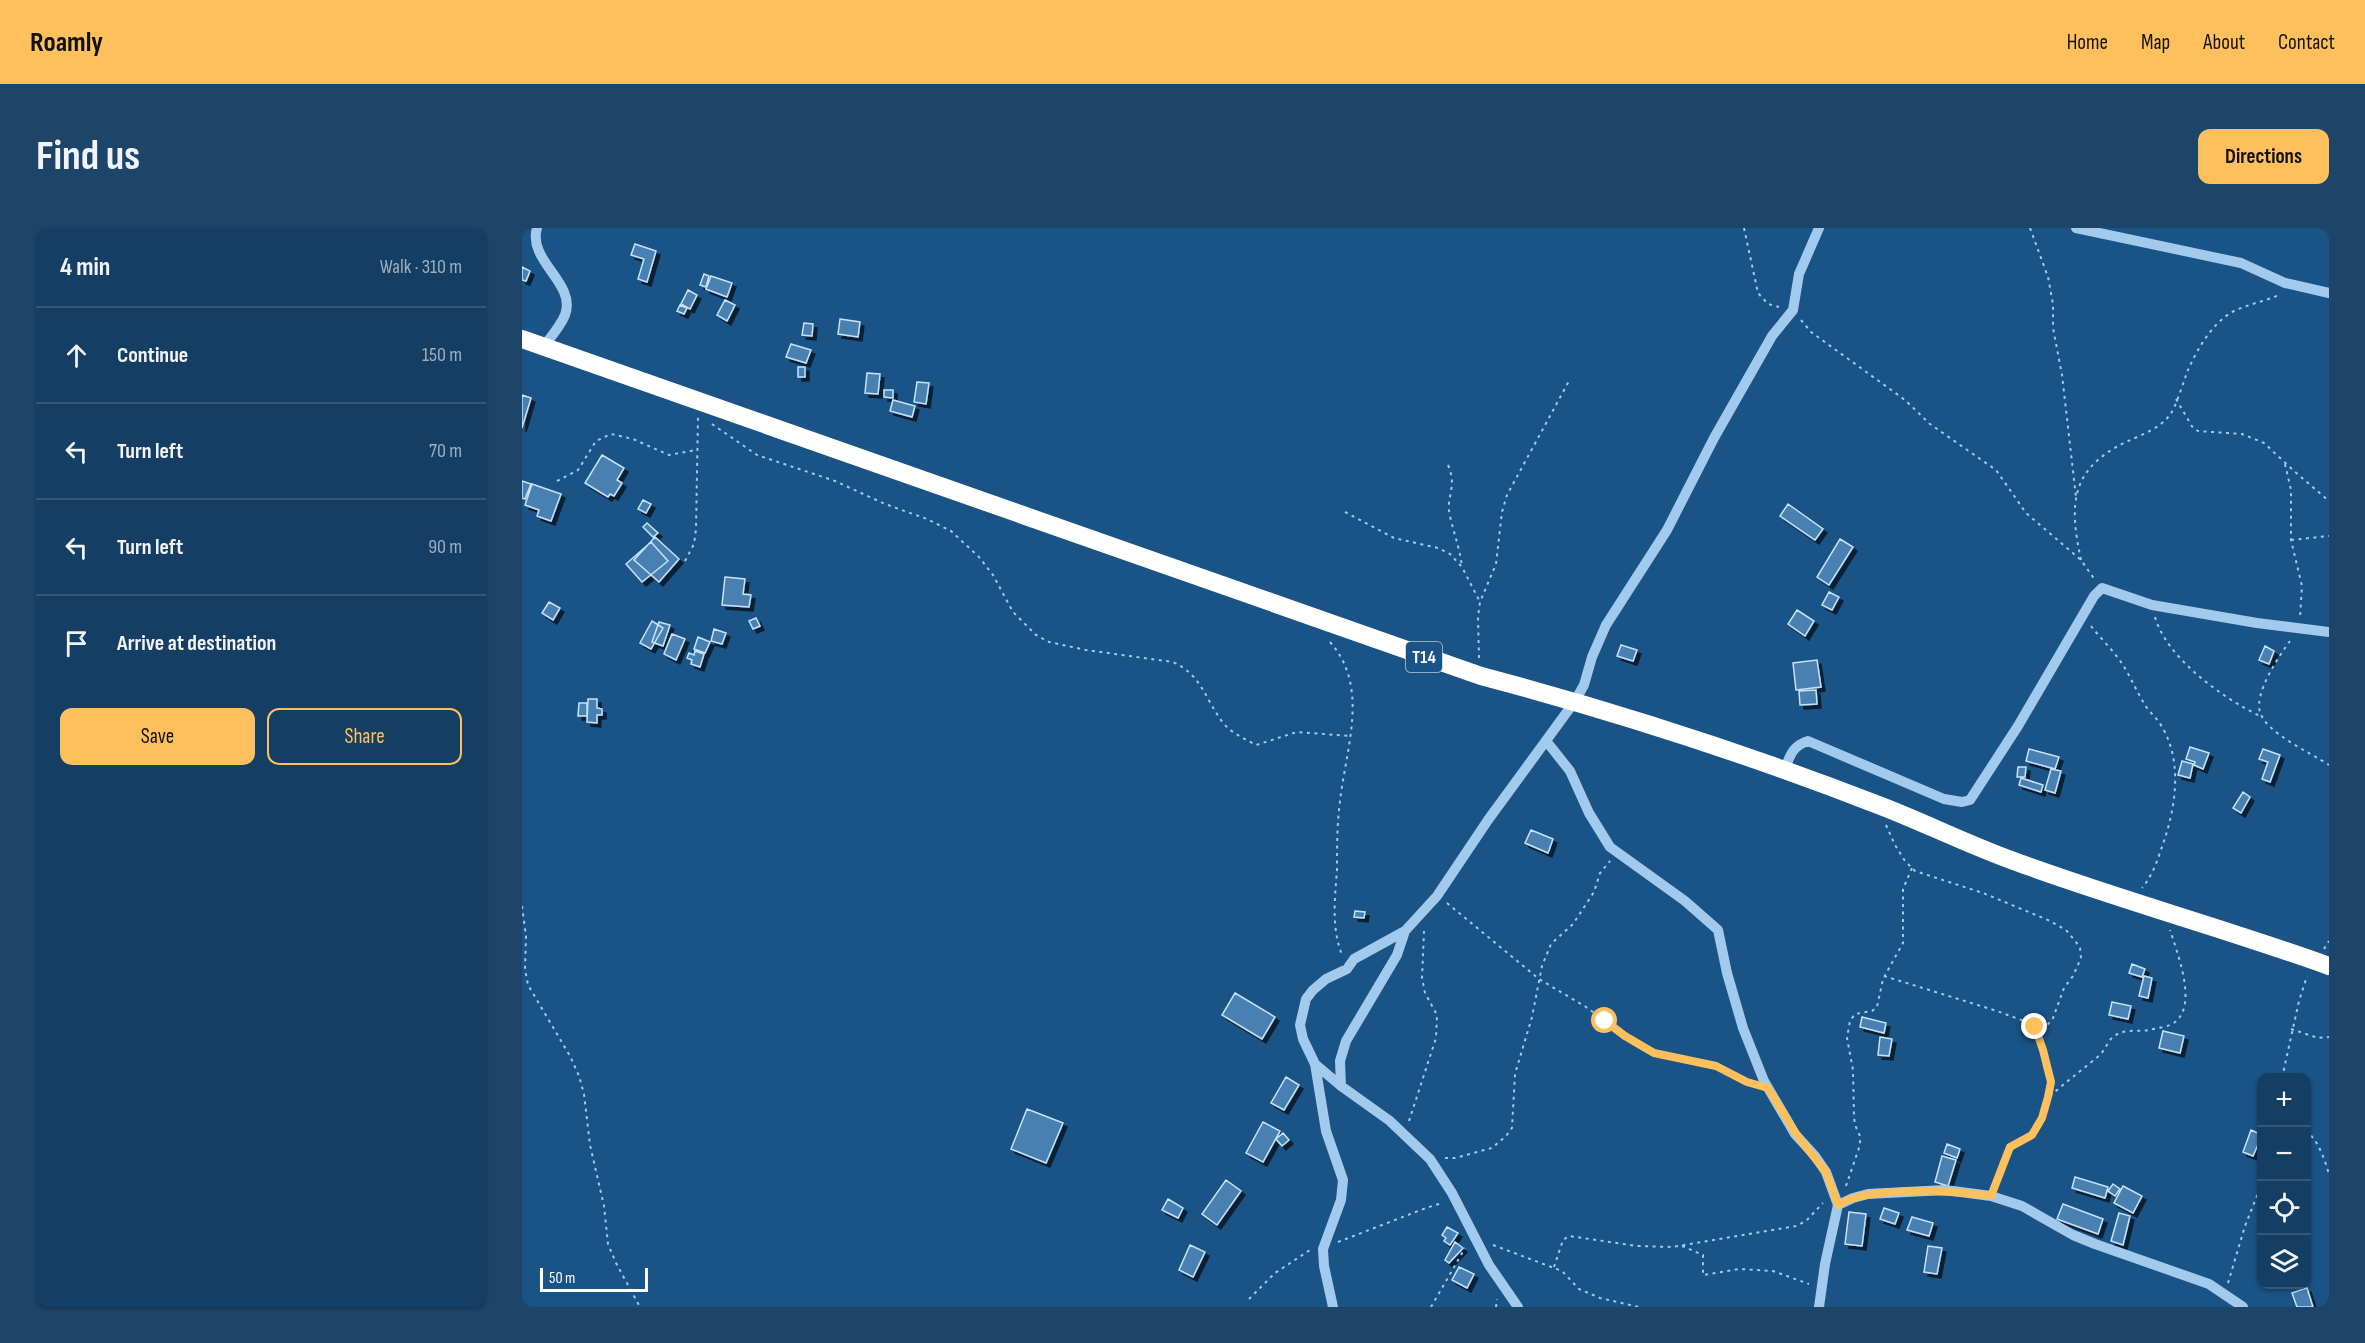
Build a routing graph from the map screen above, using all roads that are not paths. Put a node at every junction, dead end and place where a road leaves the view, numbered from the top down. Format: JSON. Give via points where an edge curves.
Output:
{"nodes":[{"id":1,"x":537,"y":228,"type":"edge"},
{"id":2,"x":1819,"y":228,"type":"edge"},
{"id":3,"x":2076,"y":228,"type":"edge"},
{"id":4,"x":2329,"y":293,"type":"edge"},
{"id":5,"x":522,"y":339,"type":"edge"},
{"id":6,"x":543,"y":347,"type":"junction"},
{"id":7,"x":2329,"y":632,"type":"edge"},
{"id":8,"x":1575,"y":701,"type":"junction"},
{"id":9,"x":1547,"y":742,"type":"junction"},
{"id":10,"x":1784,"y":771,"type":"junction"},
{"id":11,"x":1405,"y":931,"type":"junction"},
{"id":12,"x":2321,"y":963,"type":"edge"},
{"id":13,"x":1315,"y":1064,"type":"junction"},
{"id":14,"x":1341,"y":1086,"type":"junction"},
{"id":15,"x":1842,"y":1203,"type":"junction"},
{"id":16,"x":1333,"y":1307,"type":"edge"},
{"id":17,"x":1518,"y":1307,"type":"edge"},
{"id":18,"x":1819,"y":1307,"type":"edge"},
{"id":19,"x":2243,"y":1307,"type":"edge"}],
"edges":[{"from":1,"to":6,"type":"street","via":[[536,245],[567,303],[561,324]]},
{"from":2,"to":8,"type":"street","via":[[1799,274],[1793,310],[1772,336],[1667,530],[1606,625]]},
{"from":3,"to":4,"type":"street","via":[[2241,263],[2297,286]]},
{"from":5,"to":6,"type":"highway","number":"T14"},
{"from":6,"to":8,"type":"highway","number":"T14","via":[[1481,676]]},
{"from":7,"to":10,"type":"street","via":[[2152,605],[2102,588],[1970,800],[1944,799],[1808,741],[1792,751]]},
{"from":8,"to":9,"type":"street"},
{"from":8,"to":10,"type":"highway","number":"T14","via":[[1722,747]]},
{"from":9,"to":11,"type":"street","via":[[1437,896]]},
{"from":9,"to":15,"type":"street","via":[[1570,771],[1610,847],[1719,930],[1743,1028],[1768,1088],[1796,1134],[1826,1172]]},
{"from":10,"to":12,"type":"highway","number":"T14","via":[[2010,860]]},
{"from":11,"to":13,"type":"street","via":[[1354,959],[1347,969],[1326,979],[1306,999],[1300,1025]]},
{"from":11,"to":14,"type":"street","via":[[1397,955],[1346,1041],[1340,1061]]},
{"from":13,"to":14,"type":"street"},
{"from":13,"to":16,"type":"street","via":[[1326,1131],[1343,1180],[1341,1200],[1324,1244],[1324,1266]]},
{"from":14,"to":17,"type":"street","via":[[1407,1136],[1430,1159],[1500,1284]]},
{"from":15,"to":18,"type":"street"},
{"from":15,"to":19,"type":"street","via":[[1868,1194],[1945,1190],[1991,1196],[2022,1206],[2084,1239],[2209,1284]]}]}
